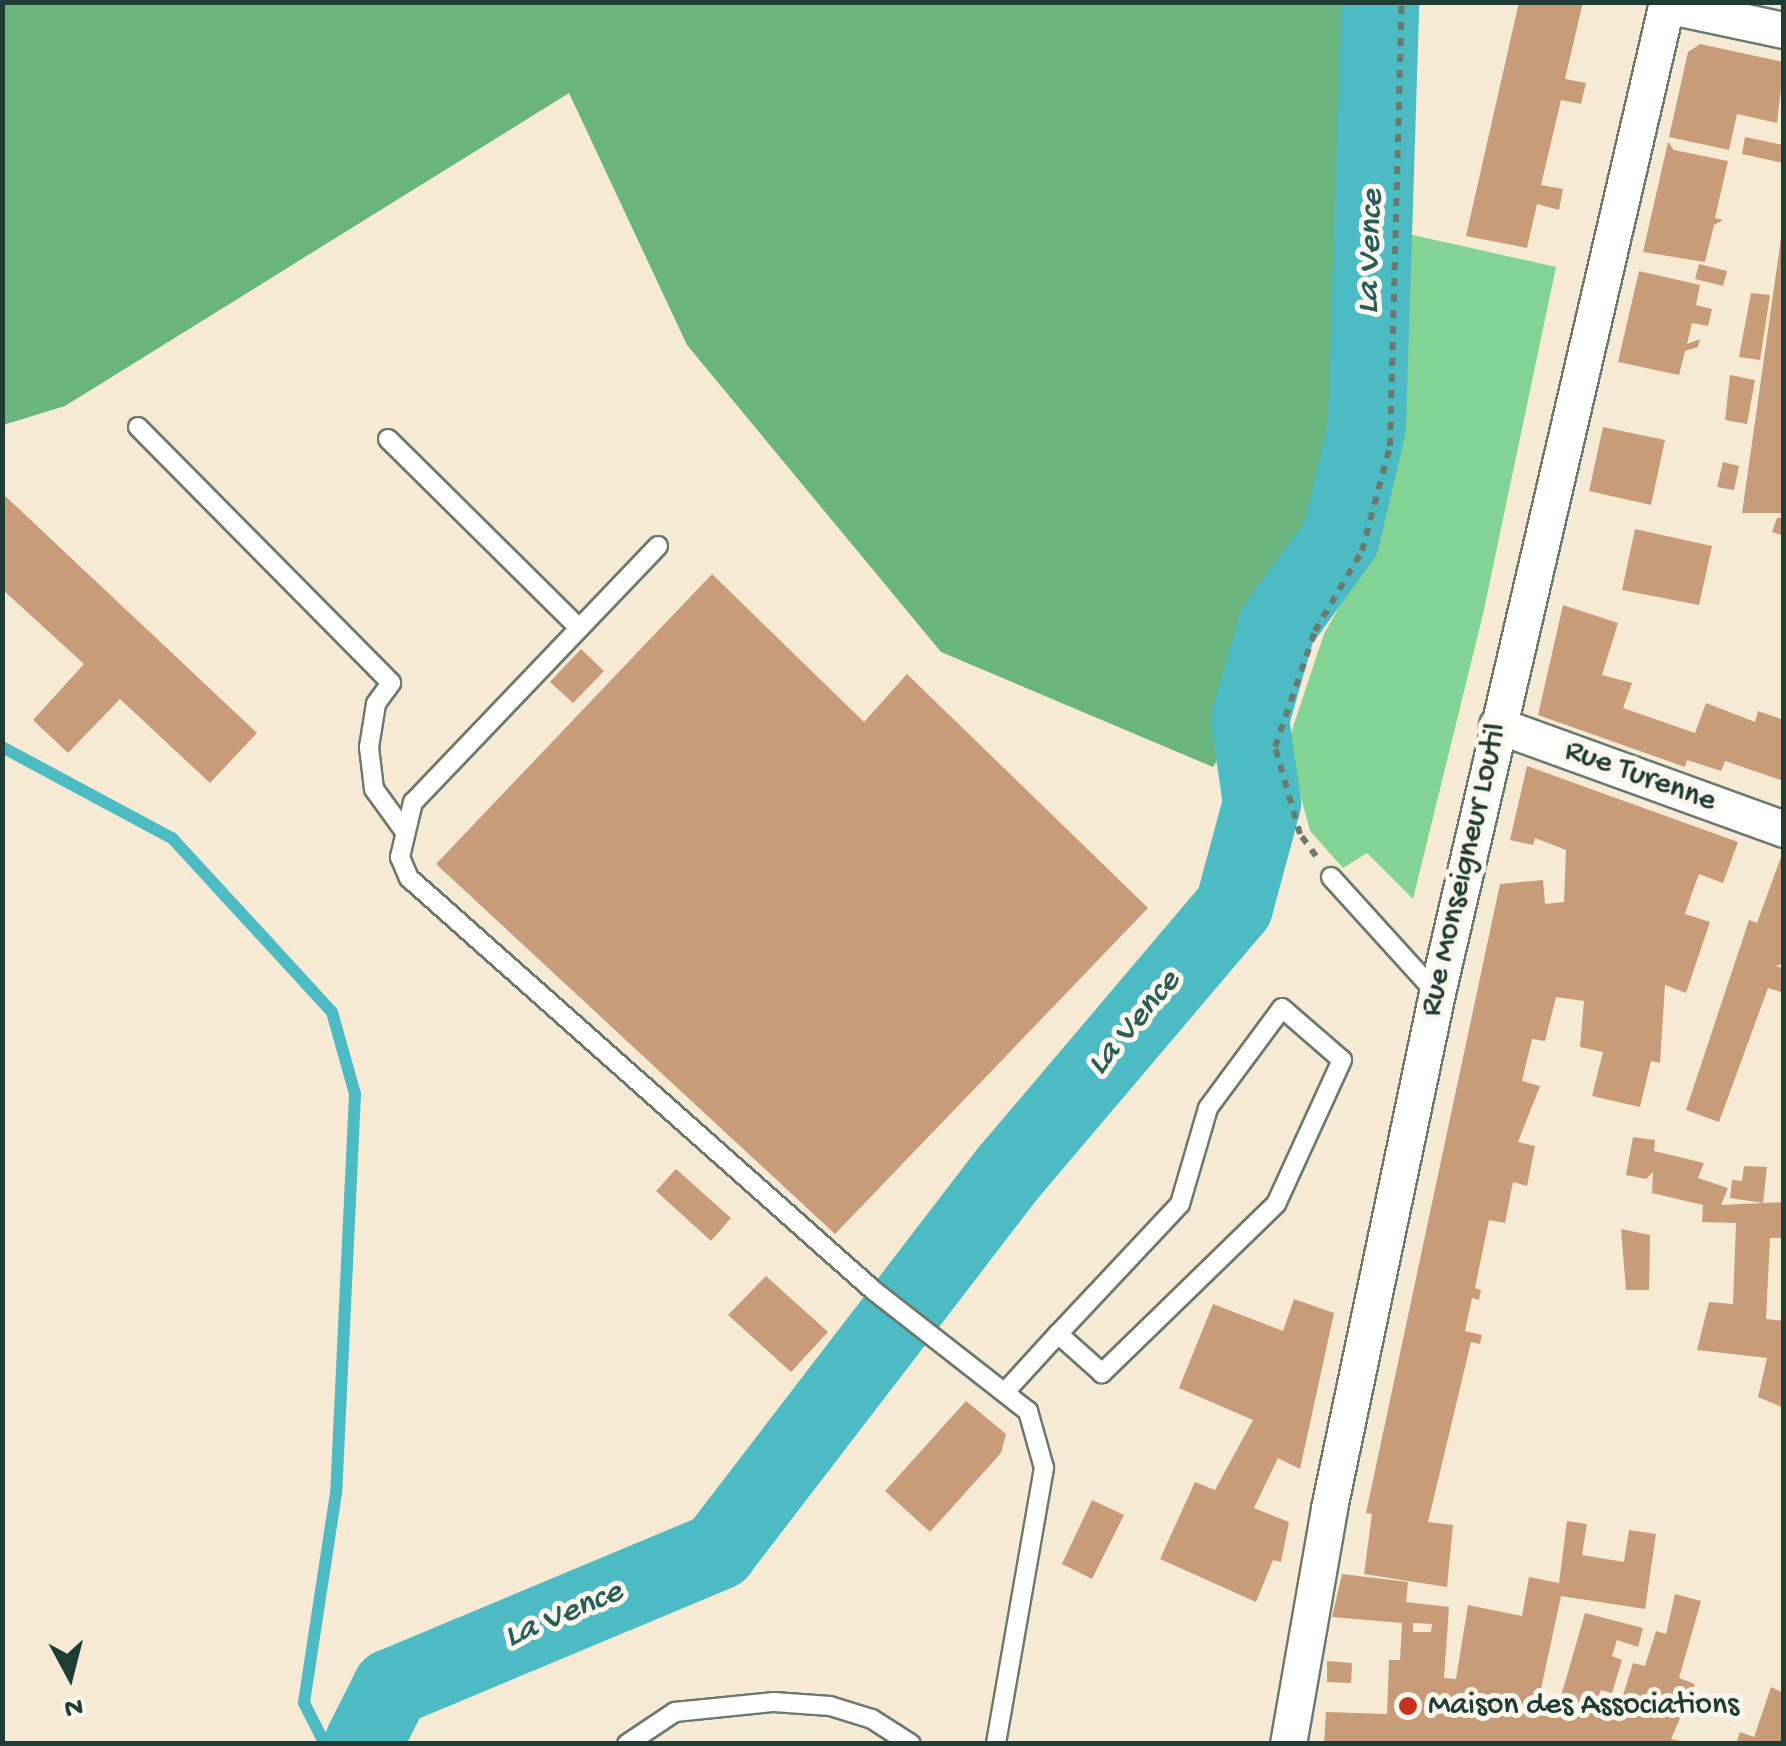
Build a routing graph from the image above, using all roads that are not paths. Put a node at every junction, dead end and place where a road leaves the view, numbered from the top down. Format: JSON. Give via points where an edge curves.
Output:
{"nodes":[{"id":1,"x":1667,"y":4,"type":"edge"},
{"id":2,"x":1784,"y":30,"type":"edge"},
{"id":3,"x":138,"y":428,"type":"dead end"},
{"id":4,"x":388,"y":439,"type":"dead end"},
{"id":5,"x":658,"y":546,"type":"dead end"},
{"id":6,"x":579,"y":628,"type":"junction"},
{"id":7,"x":1498,"y":725,"type":"junction"},
{"id":8,"x":1784,"y":828,"type":"edge"},
{"id":9,"x":403,"y":829,"type":"junction"},
{"id":10,"x":1331,"y":877,"type":"road end"},
{"id":11,"x":1437,"y":993,"type":"junction"},
{"id":12,"x":1058,"y":1334,"type":"junction"},
{"id":13,"x":1004,"y":1392,"type":"junction"},
{"id":14,"x":627,"y":1744,"type":"edge"},
{"id":15,"x":912,"y":1744,"type":"edge"},
{"id":16,"x":996,"y":1744,"type":"edge"},
{"id":17,"x":1288,"y":1744,"type":"edge"}],
"edges":[{"from":1,"to":2,"type":"street"},
{"from":1,"to":7,"type":"street","name":"Rue Monseigneur Loutil"},
{"from":3,"to":9,"type":"lane","via":[[391,683],[376,704],[369,748],[374,788]]},
{"from":4,"to":6,"type":"lane"},
{"from":5,"to":6,"type":"lane"},
{"from":6,"to":9,"type":"lane","via":[[414,802]]},
{"from":7,"to":8,"type":"street","name":"Rue Turenne"},
{"from":7,"to":11,"type":"street","name":"Rue Monseigneur Loutil"},
{"from":9,"to":13,"type":"lane","via":[[400,856],[409,878],[873,1290]]},
{"from":10,"to":11,"type":"lane"},
{"from":11,"to":17,"type":"street","name":"Rue Monseigneur Loutil","via":[[1328,1508]]},
{"from":12,"to":12,"type":"lane","via":[[1180,1204],[1208,1108],[1282,1008],[1342,1060],[1276,1204],[1102,1373]]},
{"from":12,"to":13,"type":"lane"},
{"from":13,"to":16,"type":"lane","via":[[1028,1411],[1044,1468]]},
{"from":14,"to":15,"type":"lane","via":[[675,1712],[774,1702],[830,1706],[872,1719]]}]}
